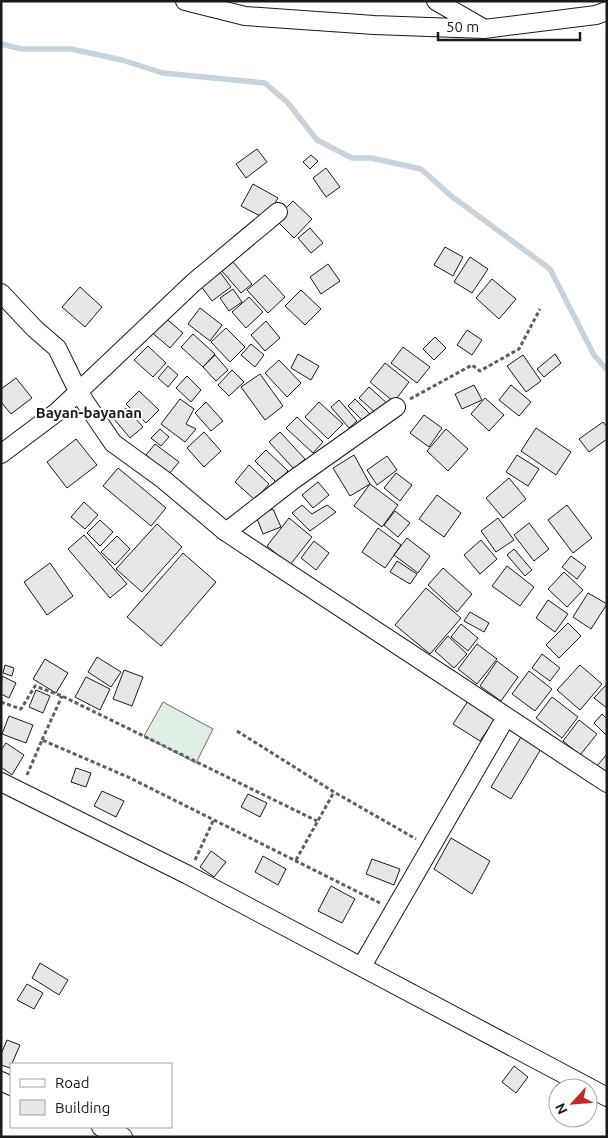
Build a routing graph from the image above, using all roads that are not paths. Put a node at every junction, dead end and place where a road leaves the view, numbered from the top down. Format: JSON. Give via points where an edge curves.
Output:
{"nodes":[{"id":1,"x":185,"y":1,"type":"edge"},
{"id":2,"x":223,"y":1,"type":"edge"},
{"id":3,"x":436,"y":1,"type":"edge"},
{"id":4,"x":607,"y":11,"type":"edge"},
{"id":5,"x":245,"y":16,"type":"junction"},
{"id":6,"x":484,"y":28,"type":"junction"},
{"id":7,"x":278,"y":212,"type":"dead end"},
{"id":8,"x":1,"y":293,"type":"edge"},
{"id":9,"x":79,"y":393,"type":"junction"},
{"id":10,"x":396,"y":407,"type":"road end"},
{"id":11,"x":1,"y":454,"type":"edge"},
{"id":12,"x":226,"y":532,"type":"junction"},
{"id":13,"x":506,"y":716,"type":"junction"},
{"id":14,"x":1,"y":782,"type":"edge"},
{"id":15,"x":607,"y":783,"type":"edge"},
{"id":16,"x":362,"y":966,"type":"junction"},
{"id":17,"x":607,"y":1097,"type":"edge"},
{"id":18,"x":103,"y":1128,"type":"edge"},
{"id":19,"x":123,"y":1137,"type":"edge"}],
"edges":[{"from":1,"to":5,"type":"street"},
{"from":2,"to":5,"type":"street"},
{"from":3,"to":6,"type":"street"},
{"from":4,"to":6,"type":"street"},
{"from":5,"to":6,"type":"street","via":[[374,25]]},
{"from":7,"to":9,"type":"street","via":[[193,283]]},
{"from":8,"to":9,"type":"street","via":[[56,348]]},
{"from":9,"to":11,"type":"street"},
{"from":9,"to":12,"type":"street","via":[[113,443]]},
{"from":10,"to":12,"type":"street"},
{"from":12,"to":13,"type":"street"},
{"from":13,"to":15,"type":"street"},
{"from":13,"to":16,"type":"street"},
{"from":14,"to":16,"type":"street"},
{"from":16,"to":17,"type":"street"},
{"from":18,"to":19,"type":"street"}]}
